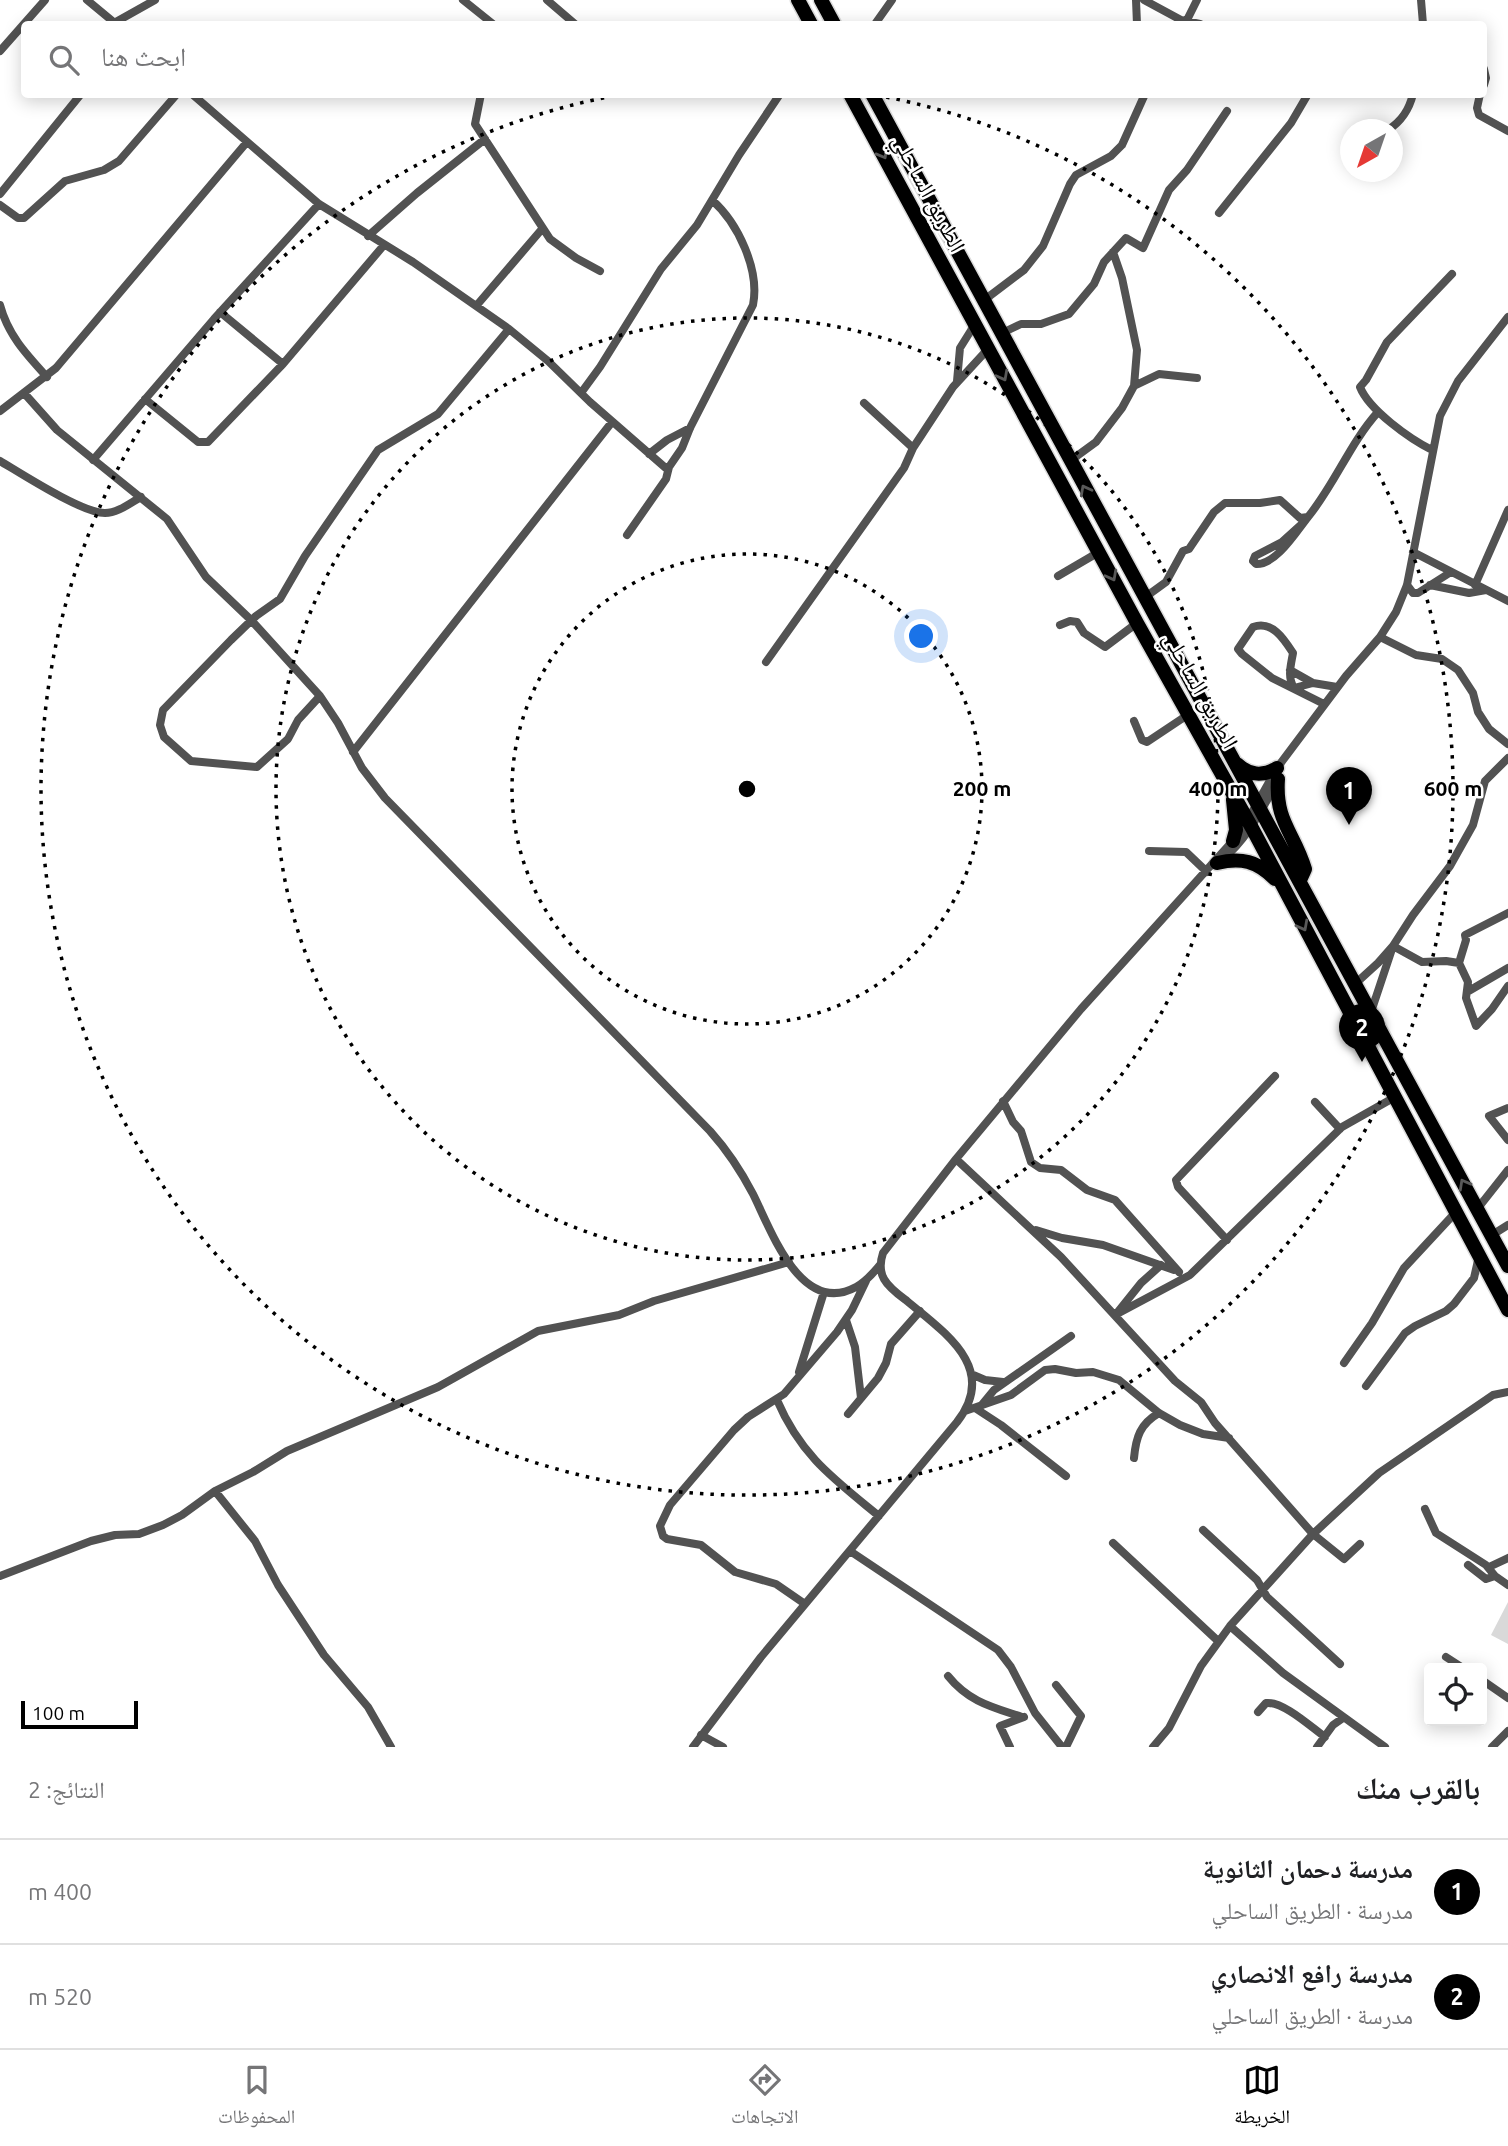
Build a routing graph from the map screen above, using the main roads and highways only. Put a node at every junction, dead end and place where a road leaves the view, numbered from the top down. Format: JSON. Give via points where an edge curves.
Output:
{"nodes":[{"id":1,"x":798,"y":0,"type":"edge"},
{"id":2,"x":821,"y":0,"type":"edge"},
{"id":3,"x":809,"y":21,"type":"edge"},
{"id":4,"x":832,"y":21,"type":"edge"},
{"id":5,"x":852,"y":98,"type":"edge"},
{"id":6,"x":874,"y":98,"type":"edge"},
{"id":7,"x":1236,"y":763,"type":"junction"},
{"id":8,"x":1231,"y":792,"type":"junction"},
{"id":9,"x":1233,"y":841,"type":"road end"},
{"id":10,"x":1212,"y":868,"type":"road end"},
{"id":11,"x":1300,"y":880,"type":"junction"},
{"id":12,"x":1284,"y":890,"type":"junction"},
{"id":13,"x":1508,"y":1266,"type":"edge"},
{"id":14,"x":1508,"y":1310,"type":"edge"}],
"edges":[{"from":1,"to":3,"type":"highway"},
{"from":2,"to":4,"type":"highway"},
{"from":5,"to":8,"type":"highway","name":"الطريق الساحلي","one_way":true},
{"from":7,"to":6,"type":"highway","name":"الطريق الساحلي","one_way":true},
{"from":7,"to":11,"type":"highway","name":"الطريق الساحلي"},
{"from":7,"to":11,"type":"highway","via":[[1246,771],[1278,774],[1280,816],[1305,869]]},
{"from":8,"to":9,"type":"highway","via":[[1236,824]]},
{"from":8,"to":12,"type":"highway","name":"الطريق الساحلي"},
{"from":10,"to":12,"type":"highway","via":[[1239,859],[1254,863]]},
{"from":13,"to":11,"type":"highway","name":"الطريق الساحلي","one_way":true},
{"from":12,"to":14,"type":"highway","name":"الطريق الساحلي","one_way":true}]}
